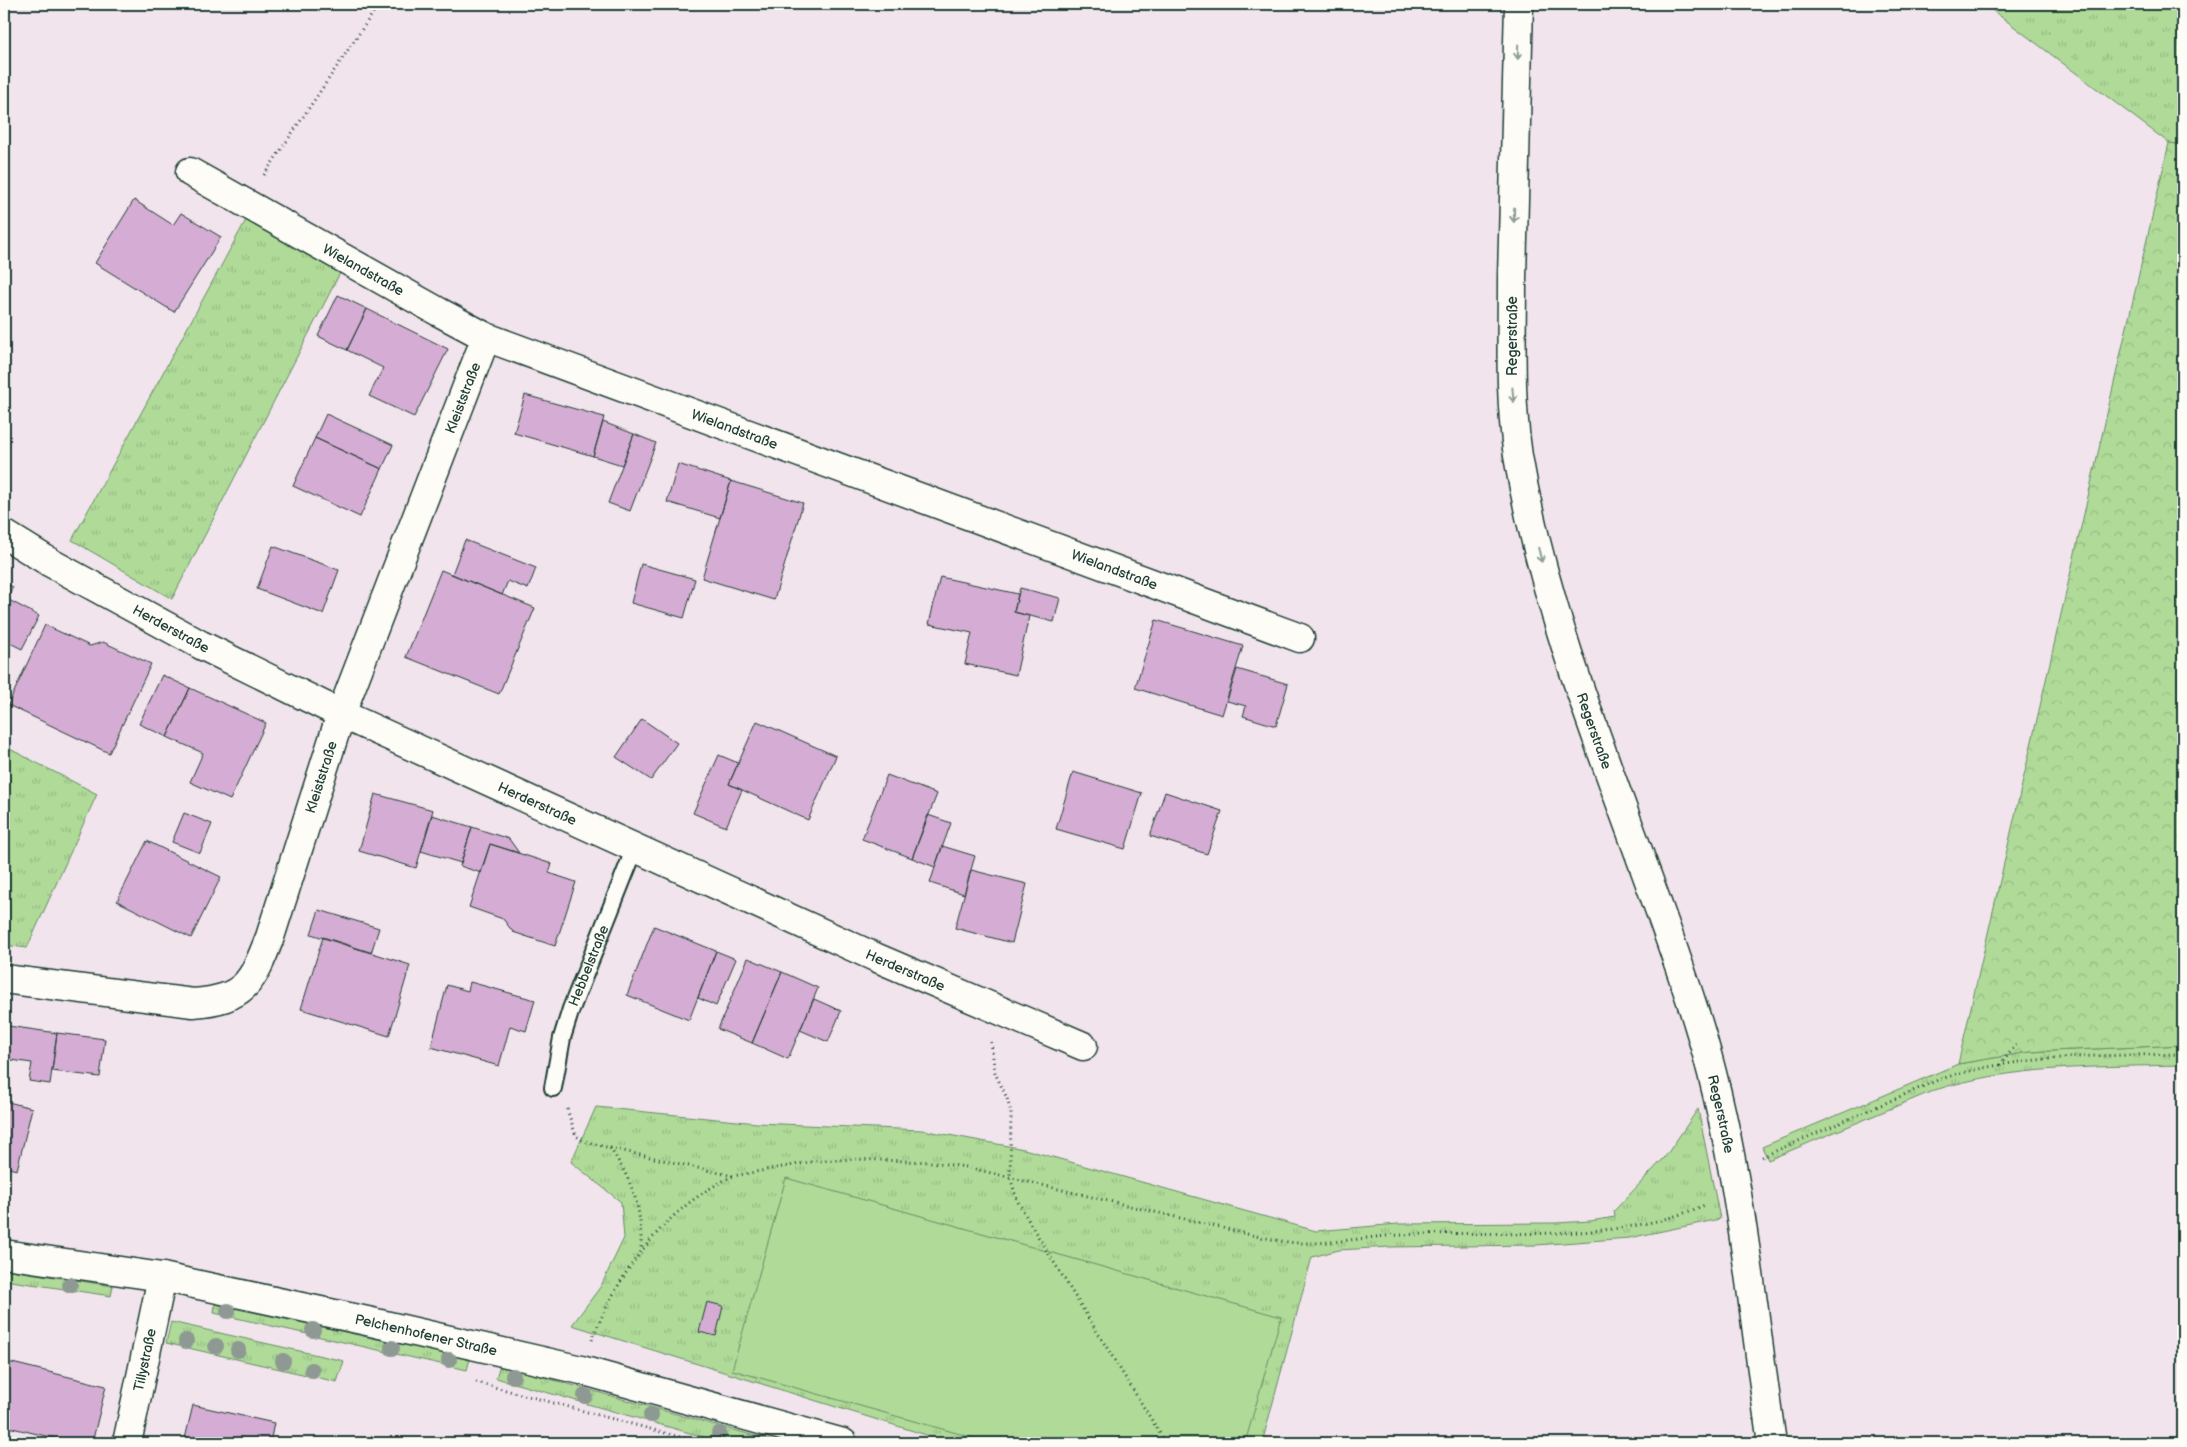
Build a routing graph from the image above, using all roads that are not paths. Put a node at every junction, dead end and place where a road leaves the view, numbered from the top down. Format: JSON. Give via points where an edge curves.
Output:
{"nodes":[{"id":1,"x":1519,"y":4,"type":"edge"},
{"id":2,"x":190,"y":172,"type":"dead end"},
{"id":3,"x":486,"y":337,"type":"junction"},
{"id":4,"x":4,"y":534,"type":"edge"},
{"id":5,"x":1300,"y":638,"type":"dead end"},
{"id":6,"x":341,"y":714,"type":"junction"},
{"id":7,"x":635,"y":848,"type":"junction"},
{"id":8,"x":4,"y":978,"type":"edge"},
{"id":9,"x":1084,"y":1046,"type":"dead end"},
{"id":10,"x":553,"y":1088,"type":"road end"},
{"id":11,"x":4,"y":1254,"type":"edge"},
{"id":12,"x":162,"y":1277,"type":"junction"},
{"id":13,"x":127,"y":1443,"type":"edge"},
{"id":14,"x":842,"y":1443,"type":"edge"},
{"id":15,"x":1772,"y":1443,"type":"edge"}],
"edges":[{"from":1,"to":15,"type":"street","name":"Regerstraße","one_way":true,"via":[[1511,370],[1518,453],[1553,605],[1673,947],[1718,1097],[1735,1177]]},
{"from":2,"to":3,"type":"street","name":"Wielandstraße"},
{"from":3,"to":5,"type":"street","name":"Wielandstraße"},
{"from":3,"to":6,"type":"street","name":"Kleiststraße"},
{"from":4,"to":6,"type":"street","name":"Herderstraße","via":[[201,645]]},
{"from":6,"to":7,"type":"street","name":"Herderstraße"},
{"from":6,"to":8,"type":"street","name":"Kleiststraße","via":[[270,938],[248,984],[215,1001],[193,1003]]},
{"from":7,"to":9,"type":"street","name":"Herderstraße","via":[[875,957]]},
{"from":7,"to":10,"type":"lane","name":"Hebbelstraße","via":[[571,1009]]},
{"from":11,"to":12,"type":"street","name":"Pelchenhofener Straße"},
{"from":12,"to":13,"type":"street","name":"Tillystraße"},
{"from":12,"to":14,"type":"street","name":"Pelchenhofener Straße","via":[[581,1370]]}]}
